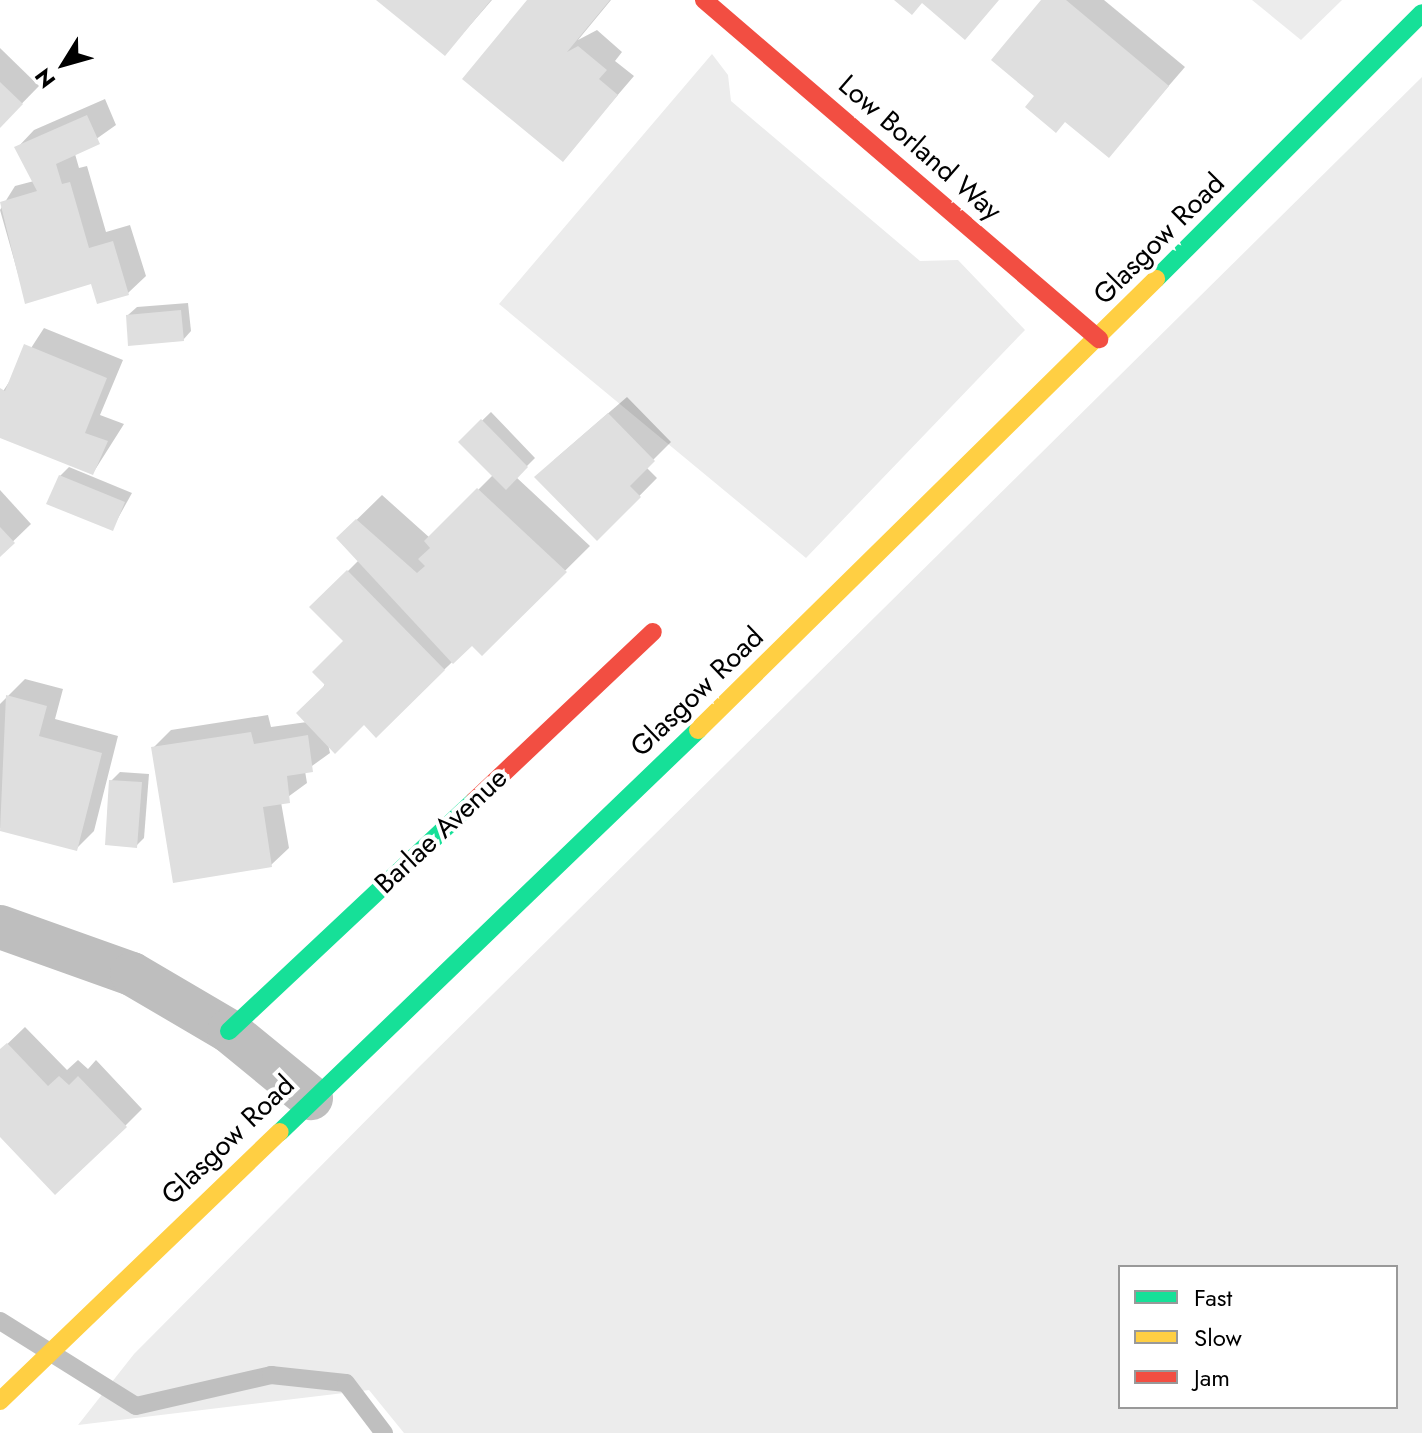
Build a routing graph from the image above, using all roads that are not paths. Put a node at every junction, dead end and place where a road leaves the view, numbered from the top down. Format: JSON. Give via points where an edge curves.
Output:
{"nodes":[{"id":1,"x":721,"y":5,"type":"edge"},
{"id":2,"x":1422,"y":13,"type":"edge"},
{"id":3,"x":1099,"y":339,"type":"junction"},
{"id":4,"x":653,"y":632,"type":"dead end"},
{"id":5,"x":0,"y":927,"type":"edge"},
{"id":6,"x":229,"y":1031,"type":"junction"},
{"id":7,"x":311,"y":1098,"type":"junction"},
{"id":8,"x":0,"y":1401,"type":"edge"}],
"edges":[{"from":1,"to":3,"type":"main road","name":"Low Borland Way"},
{"from":2,"to":3,"type":"main road","name":"Glasgow Road"},
{"from":3,"to":7,"type":"main road","name":"Glasgow Road"},
{"from":4,"to":6,"type":"main road","name":"Barlae Avenue"},
{"from":5,"to":6,"type":"street","via":[[132,974]]},
{"from":6,"to":7,"type":"street"},
{"from":7,"to":8,"type":"main road","name":"Glasgow Road"}]}
